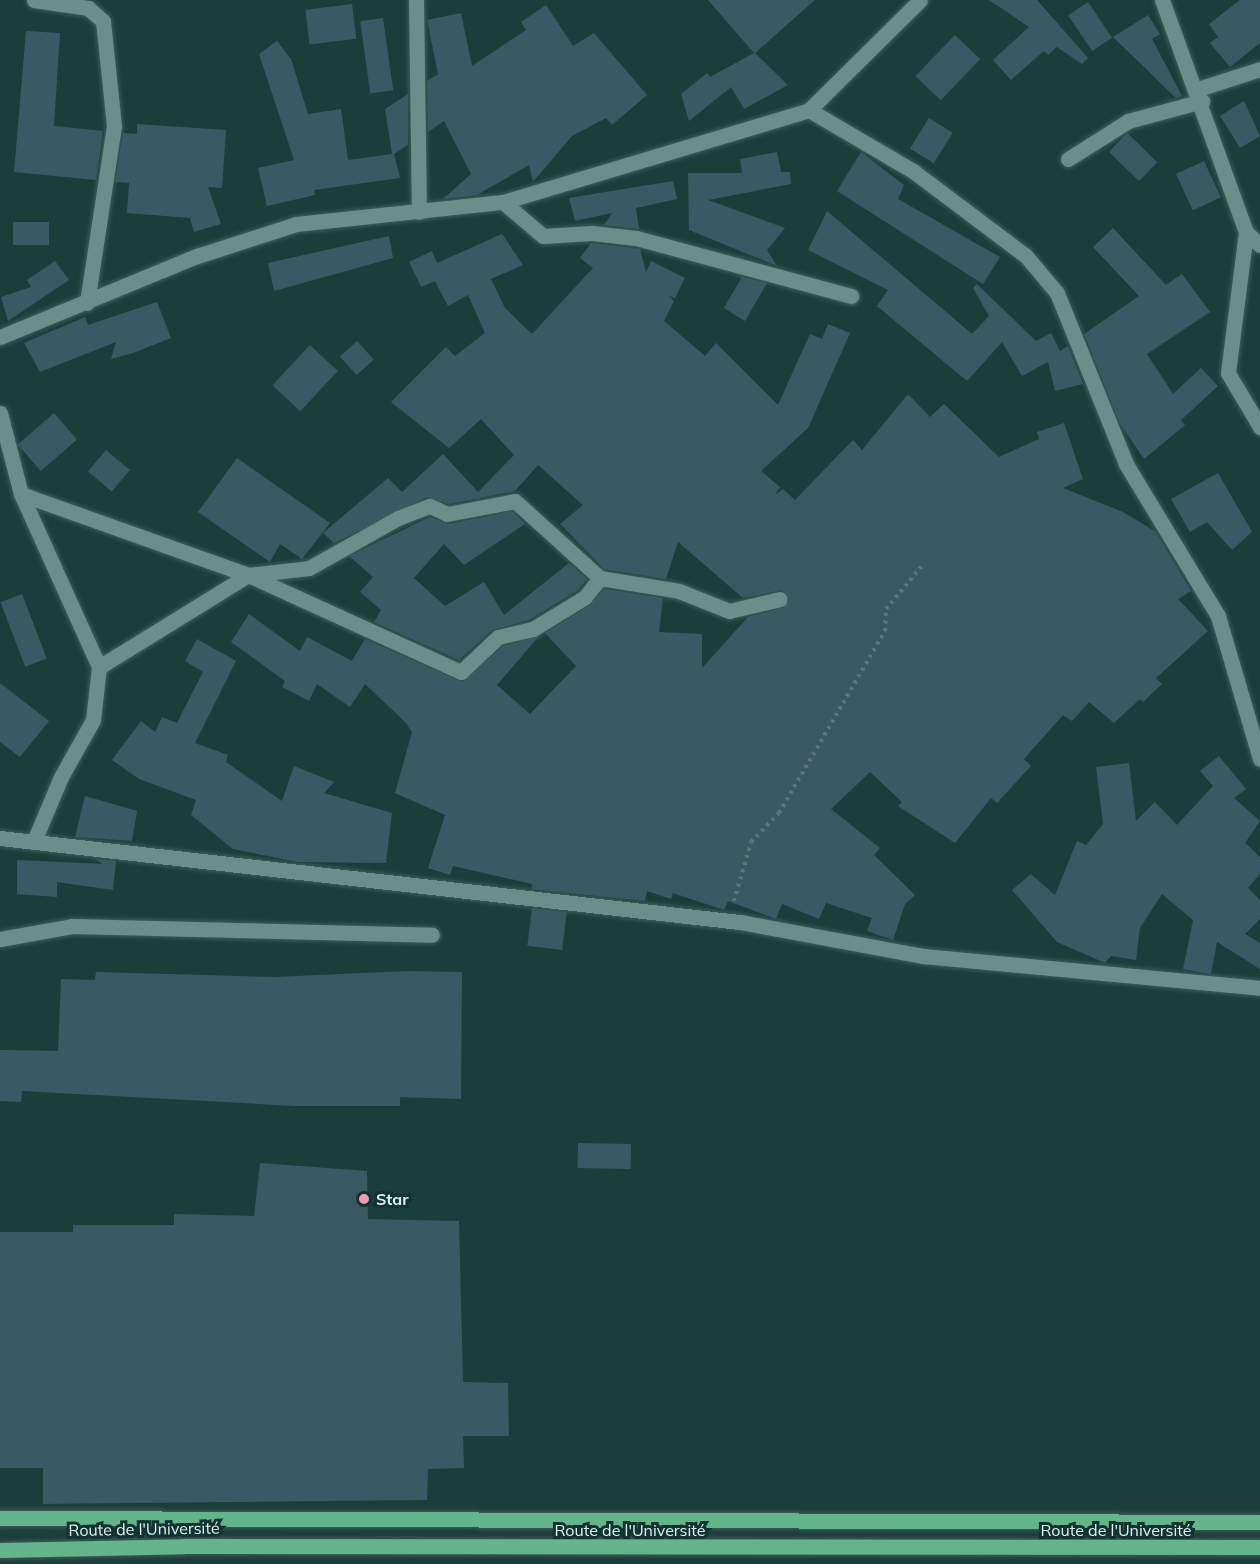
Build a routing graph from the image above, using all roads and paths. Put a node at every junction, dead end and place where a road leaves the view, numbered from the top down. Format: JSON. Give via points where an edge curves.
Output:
{"nodes":[{"id":1,"x":34,"y":0,"type":"edge"},
{"id":2,"x":416,"y":0,"type":"edge"},
{"id":3,"x":920,"y":0,"type":"edge"},
{"id":4,"x":1162,"y":0,"type":"edge"},
{"id":5,"x":1260,"y":69,"type":"edge"},
{"id":6,"x":1200,"y":95,"type":"junction"},
{"id":7,"x":810,"y":110,"type":"junction"},
{"id":8,"x":1068,"y":159,"type":"dead end"},
{"id":9,"x":502,"y":202,"type":"junction"},
{"id":10,"x":419,"y":212,"type":"junction"},
{"id":11,"x":1246,"y":232,"type":"junction"},
{"id":12,"x":1260,"y":245,"type":"edge"},
{"id":13,"x":851,"y":296,"type":"dead end"},
{"id":14,"x":87,"y":303,"type":"junction"},
{"id":15,"x":0,"y":337,"type":"edge"},
{"id":16,"x":0,"y":413,"type":"edge"},
{"id":17,"x":1260,"y":427,"type":"edge"},
{"id":18,"x":21,"y":494,"type":"junction"},
{"id":19,"x":921,"y":567,"type":"dead end"},
{"id":20,"x":248,"y":575,"type":"junction"},
{"id":21,"x":600,"y":578,"type":"junction"},
{"id":22,"x":780,"y":599,"type":"dead end"},
{"id":23,"x":99,"y":667,"type":"junction"},
{"id":24,"x":1260,"y":759,"type":"edge"},
{"id":25,"x":0,"y":838,"type":"edge"},
{"id":26,"x":34,"y":841,"type":"junction"},
{"id":27,"x":728,"y":921,"type":"junction"},
{"id":28,"x":432,"y":935,"type":"dead end"},
{"id":29,"x":0,"y":939,"type":"edge"},
{"id":30,"x":1260,"y":988,"type":"edge"},
{"id":31,"x":0,"y":1518,"type":"edge"},
{"id":32,"x":1260,"y":1522,"type":"edge"},
{"id":33,"x":1260,"y":1547,"type":"edge"},
{"id":34,"x":0,"y":1550,"type":"edge"}],
"edges":[{"from":1,"to":14,"type":"street","via":[[88,8],[103,21],[114,126]]},
{"from":2,"to":10,"type":"street"},
{"from":3,"to":7,"type":"street"},
{"from":4,"to":6,"type":"street"},
{"from":5,"to":6,"type":"street"},
{"from":6,"to":8,"type":"street","via":[[1128,121]]},
{"from":6,"to":11,"type":"street"},
{"from":7,"to":9,"type":"street"},
{"from":7,"to":24,"type":"street","via":[[922,178],[1026,256],[1057,293],[1126,464],[1218,616]]},
{"from":9,"to":10,"type":"street"},
{"from":9,"to":13,"type":"street","via":[[543,236],[592,232],[636,238]]},
{"from":10,"to":14,"type":"street","via":[[297,224],[197,256]]},
{"from":11,"to":12,"type":"street"},
{"from":11,"to":17,"type":"street","via":[[1228,373]]},
{"from":14,"to":15,"type":"street"},
{"from":16,"to":18,"type":"street"},
{"from":18,"to":20,"type":"street"},
{"from":18,"to":23,"type":"street"},
{"from":19,"to":27,"type":"path","via":[[886,609],[885,631],[779,813],[751,842]]},
{"from":20,"to":21,"type":"street","via":[[309,568],[398,518],[430,506],[447,514],[515,501]]},
{"from":20,"to":21,"type":"street","via":[[461,672],[498,637],[533,628],[585,597]]},
{"from":20,"to":23,"type":"street"},
{"from":21,"to":22,"type":"street","via":[[679,591],[729,610]]},
{"from":23,"to":26,"type":"street","via":[[93,720],[61,777]]},
{"from":25,"to":26,"type":"street"},
{"from":26,"to":27,"type":"street"},
{"from":27,"to":30,"type":"street","via":[[923,956]]},
{"from":28,"to":29,"type":"street","via":[[72,926]]},
{"from":31,"to":32,"type":"main road","name":"Route de l'Université"},
{"from":33,"to":34,"type":"main road","name":"Route de l'Université","via":[[183,1546]]}]}
